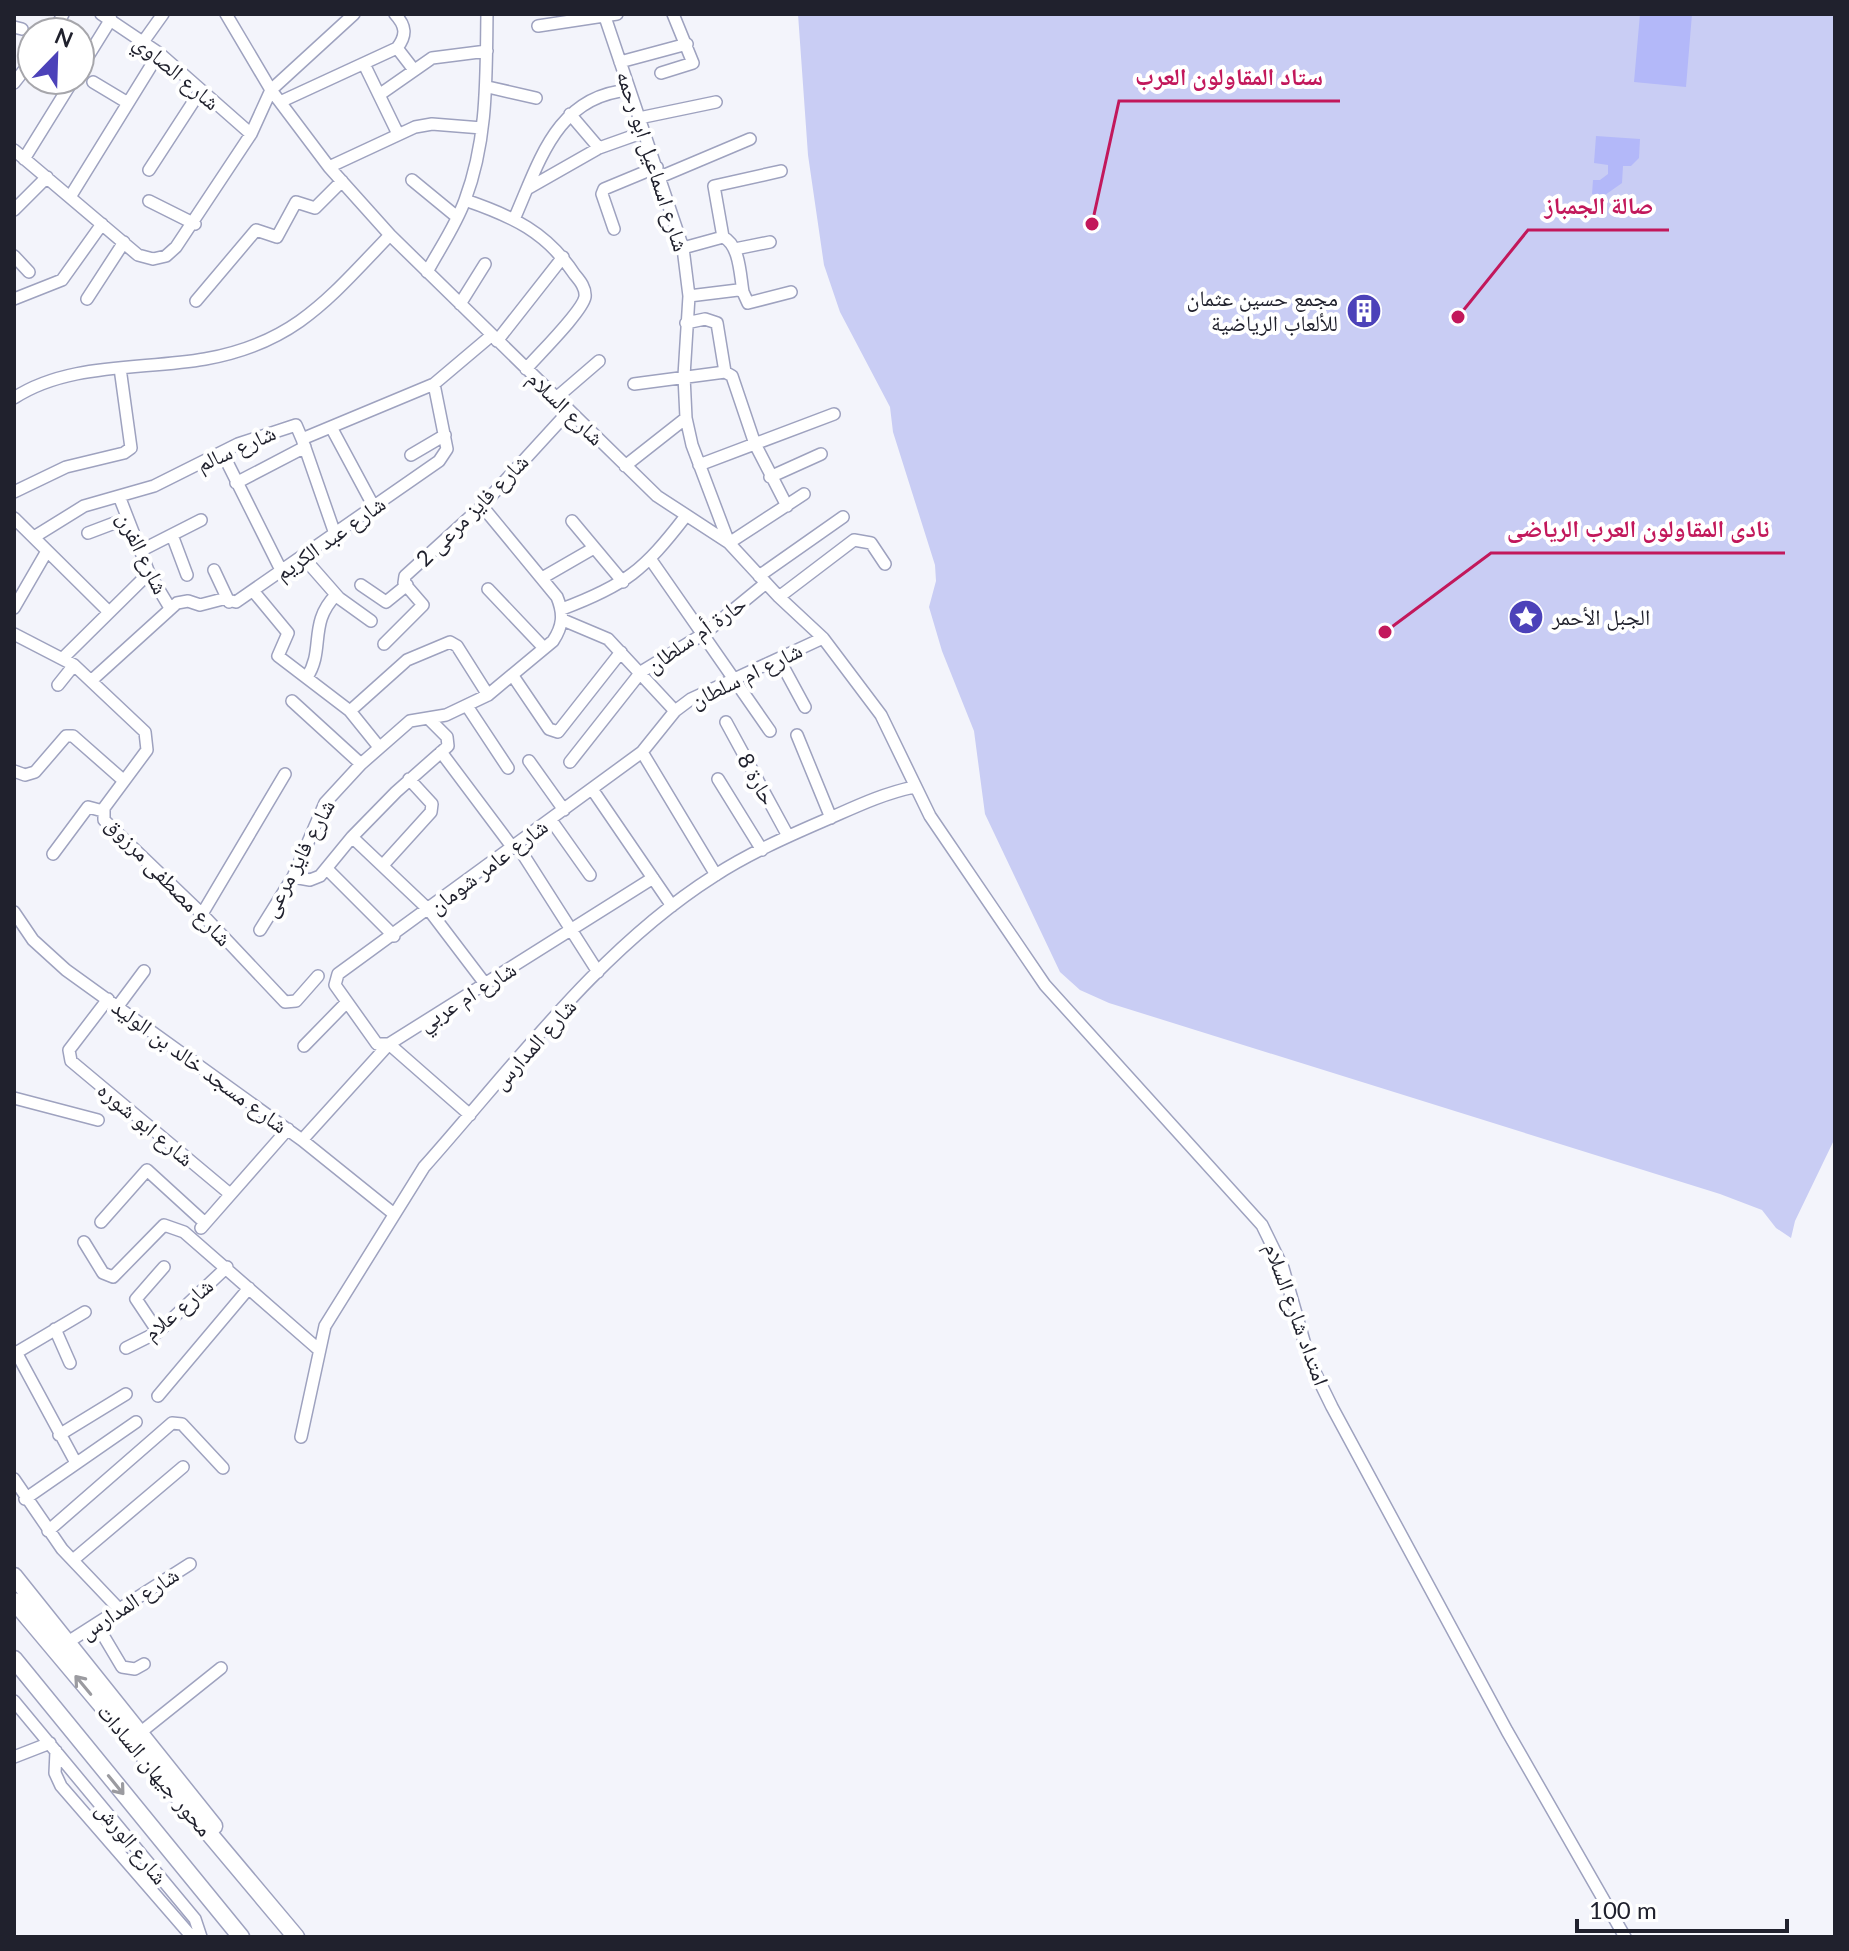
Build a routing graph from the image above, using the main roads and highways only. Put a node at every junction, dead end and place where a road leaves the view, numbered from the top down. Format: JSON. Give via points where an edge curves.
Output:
{"nodes":[{"id":1,"x":14,"y":1576,"type":"edge"},
{"id":2,"x":14,"y":1601,"type":"edge"},
{"id":3,"x":14,"y":1659,"type":"edge"},
{"id":4,"x":230,"y":1860,"type":"junction"},
{"id":5,"x":241,"y":1937,"type":"edge"},
{"id":6,"x":296,"y":1937,"type":"edge"}],
"edges":[{"from":1,"to":4,"type":"main road","via":[[207,1815]]},
{"from":4,"to":2,"type":"main road","name":"محور جيهان السادات","one_way":true},
{"from":3,"to":5,"type":"main road","name":"محور جيهان السادات","one_way":true},
{"from":4,"to":6,"type":"main road","name":"محور جيهان السادات"}]}
